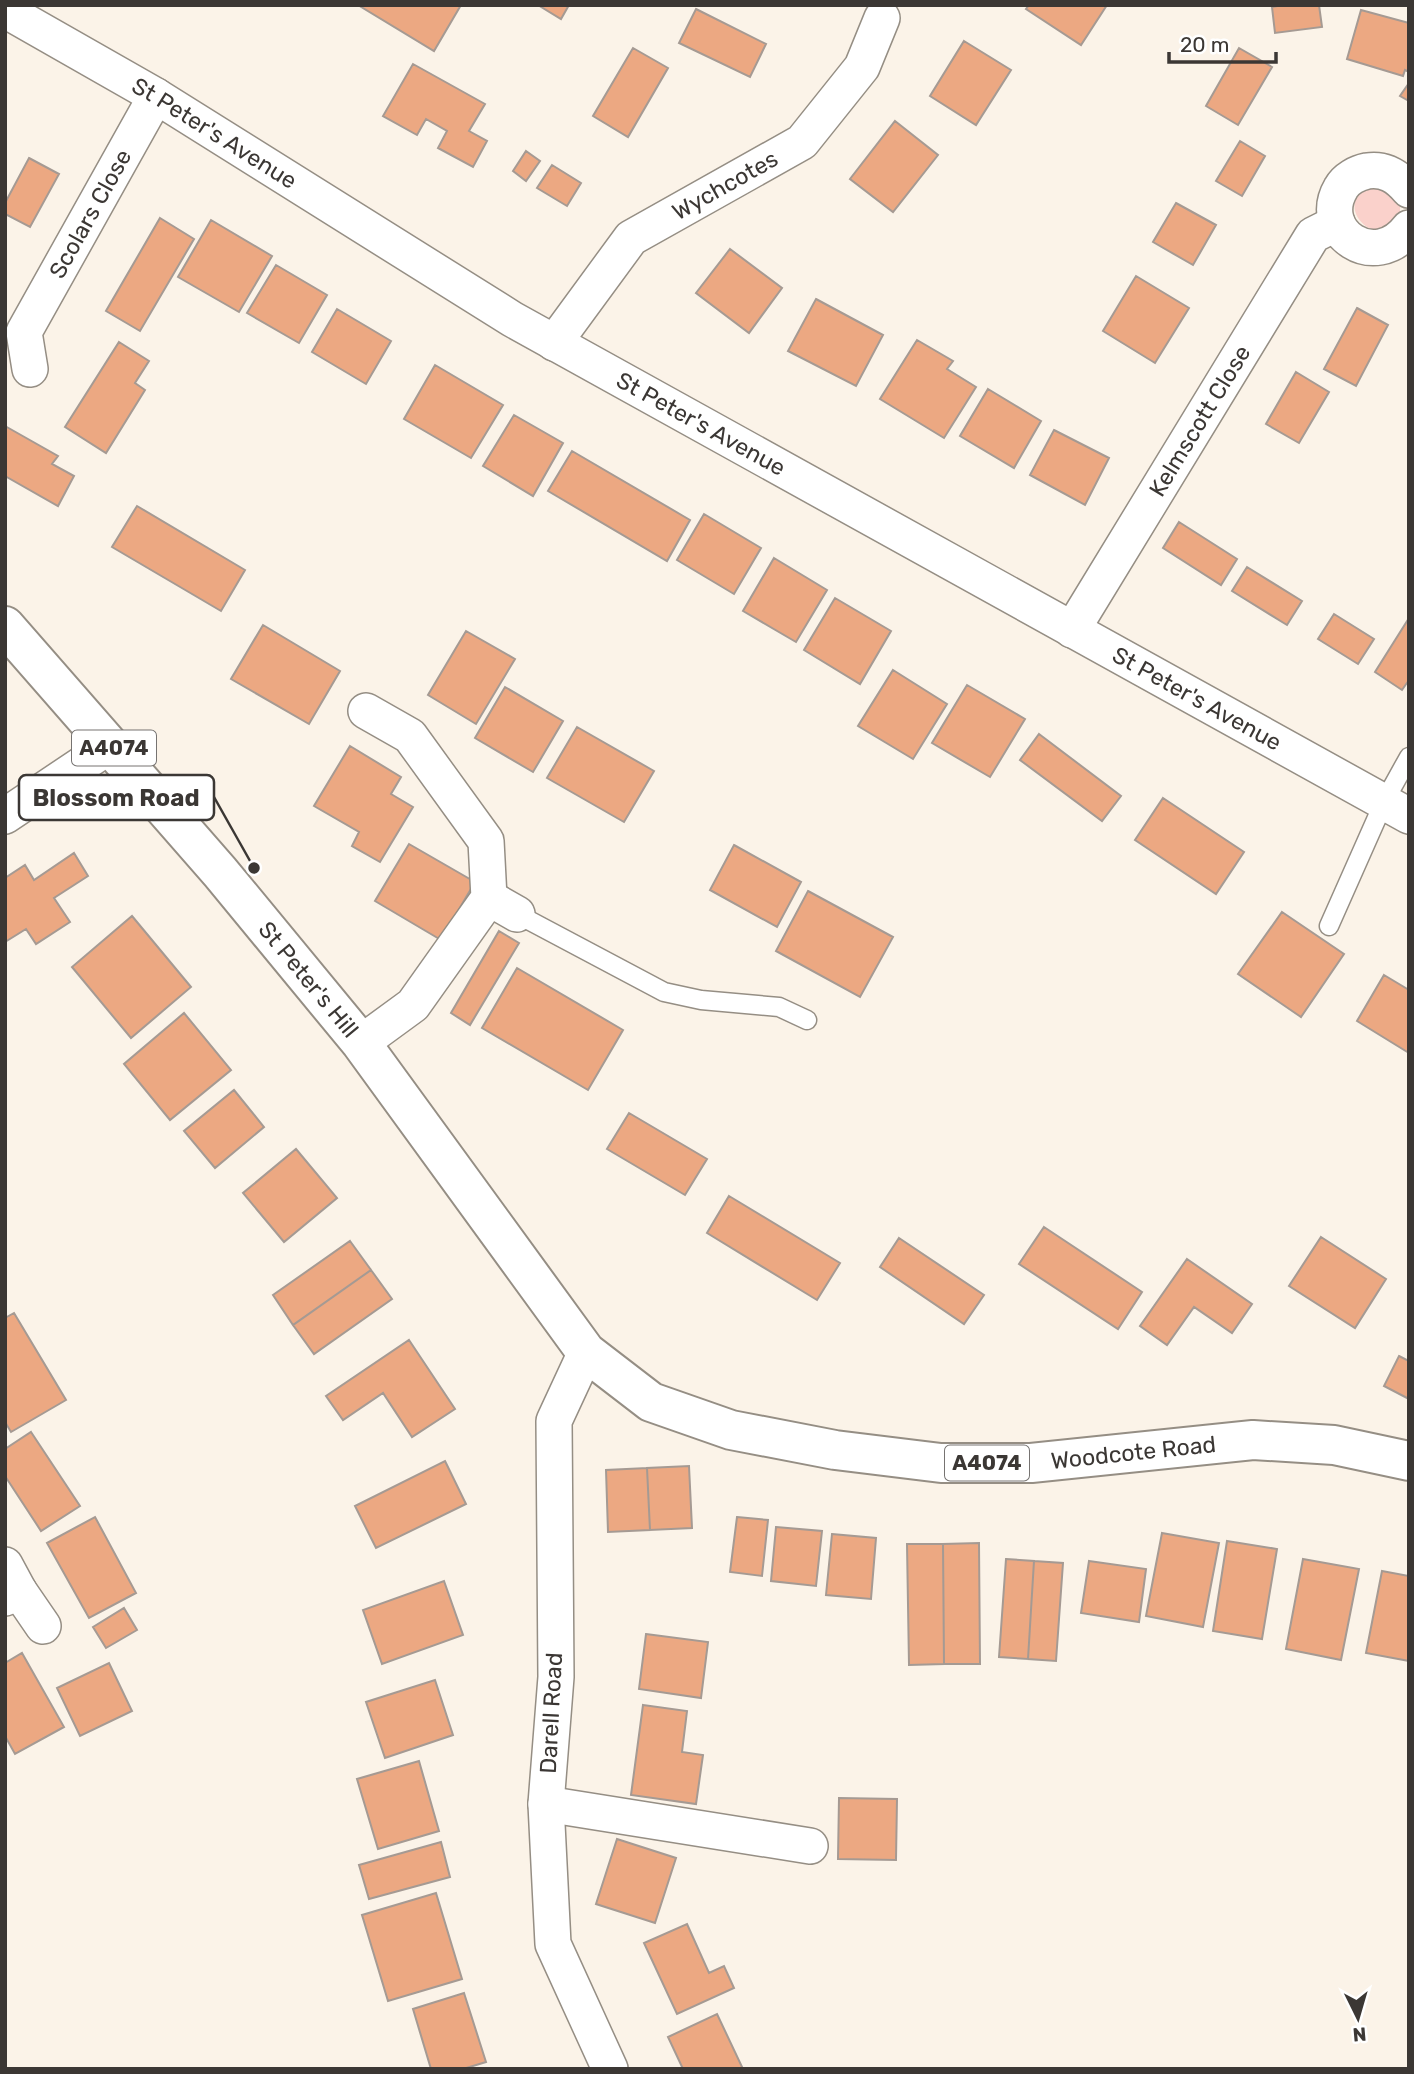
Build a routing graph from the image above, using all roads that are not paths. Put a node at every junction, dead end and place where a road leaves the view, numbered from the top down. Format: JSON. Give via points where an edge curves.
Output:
{"nodes":[{"id":1,"x":5,"y":10,"type":"edge"},
{"id":2,"x":881,"y":18,"type":"dead end"},
{"id":3,"x":156,"y":96,"type":"junction"},
{"id":4,"x":1409,"y":190,"type":"edge"},
{"id":5,"x":1337,"y":223,"type":"junction"},
{"id":6,"x":1409,"y":228,"type":"edge"},
{"id":7,"x":14,"y":327,"type":"edge"},
{"id":8,"x":554,"y":343,"type":"junction"},
{"id":9,"x":30,"y":369,"type":"dead end"},
{"id":10,"x":5,"y":626,"type":"edge"},
{"id":11,"x":1072,"y":630,"type":"junction"},
{"id":12,"x":366,"y":712,"type":"dead end"},
{"id":13,"x":111,"y":745,"type":"junction"},
{"id":14,"x":1409,"y":757,"type":"edge"},
{"id":15,"x":1396,"y":809,"type":"edge"},
{"id":16,"x":5,"y":816,"type":"edge"},
{"id":17,"x":503,"y":906,"type":"junction"},
{"id":18,"x":1329,"y":926,"type":"dead end"},
{"id":19,"x":807,"y":1020,"type":"dead end"},
{"id":20,"x":361,"y":1043,"type":"junction"},
{"id":21,"x":586,"y":1352,"type":"junction"},
{"id":22,"x":1409,"y":1461,"type":"edge"},
{"id":23,"x":10,"y":1585,"type":"edge"},
{"id":24,"x":43,"y":1626,"type":"dead end"},
{"id":25,"x":546,"y":1804,"type":"junction"},
{"id":26,"x":810,"y":1846,"type":"dead end"},
{"id":27,"x":610,"y":2069,"type":"edge"}],
"edges":[{"from":1,"to":3,"type":"street","name":"St Peter's Avenue"},
{"from":2,"to":8,"type":"street","name":"Wychcotes","via":[[862,67],[802,142],[631,238]]},
{"from":3,"to":7,"type":"street","name":"Scolars Close"},
{"from":3,"to":8,"type":"street","name":"St Peter's Avenue"},
{"from":4,"to":5,"type":"street","via":[[1401,180],[1378,170],[1352,176],[1336,197]]},
{"from":5,"to":6,"type":"street","via":[[1353,242],[1377,248],[1390,245]]},
{"from":5,"to":11,"type":"street","name":"Kelmscott Close","via":[[1313,235]]},
{"from":7,"to":9,"type":"street","name":"Scolars Close"},
{"from":8,"to":11,"type":"street","name":"St Peter's Avenue"},
{"from":10,"to":13,"type":"main road","name":"St Peter's Hill","number":"A4074"},
{"from":11,"to":15,"type":"street","name":"St Peter's Avenue"},
{"from":12,"to":17,"type":"street","via":[[410,736],[486,841]]},
{"from":13,"to":16,"type":"street"},
{"from":13,"to":20,"type":"main road","name":"St Peter's Hill","number":"A4074"},
{"from":14,"to":15,"type":"lane"},
{"from":15,"to":18,"type":"lane"},
{"from":17,"to":19,"type":"lane","via":[[664,992],[779,1007]]},
{"from":17,"to":20,"type":"street","via":[[412,1004]]},
{"from":20,"to":21,"type":"main road","name":"St Peter's Hill","number":"A4074"},
{"from":21,"to":22,"type":"main road","name":"Woodcote Road","number":"A4074","via":[[650,1402],[731,1430],[835,1450],[941,1463],[1031,1463],[1252,1440],[1334,1445]]},
{"from":21,"to":25,"type":"street","name":"Darell Road","via":[[554,1421],[556,1677]]},
{"from":23,"to":24,"type":"street"},
{"from":25,"to":26,"type":"street"},
{"from":25,"to":27,"type":"street","name":"Darell Road","via":[[553,1944]]}]}
